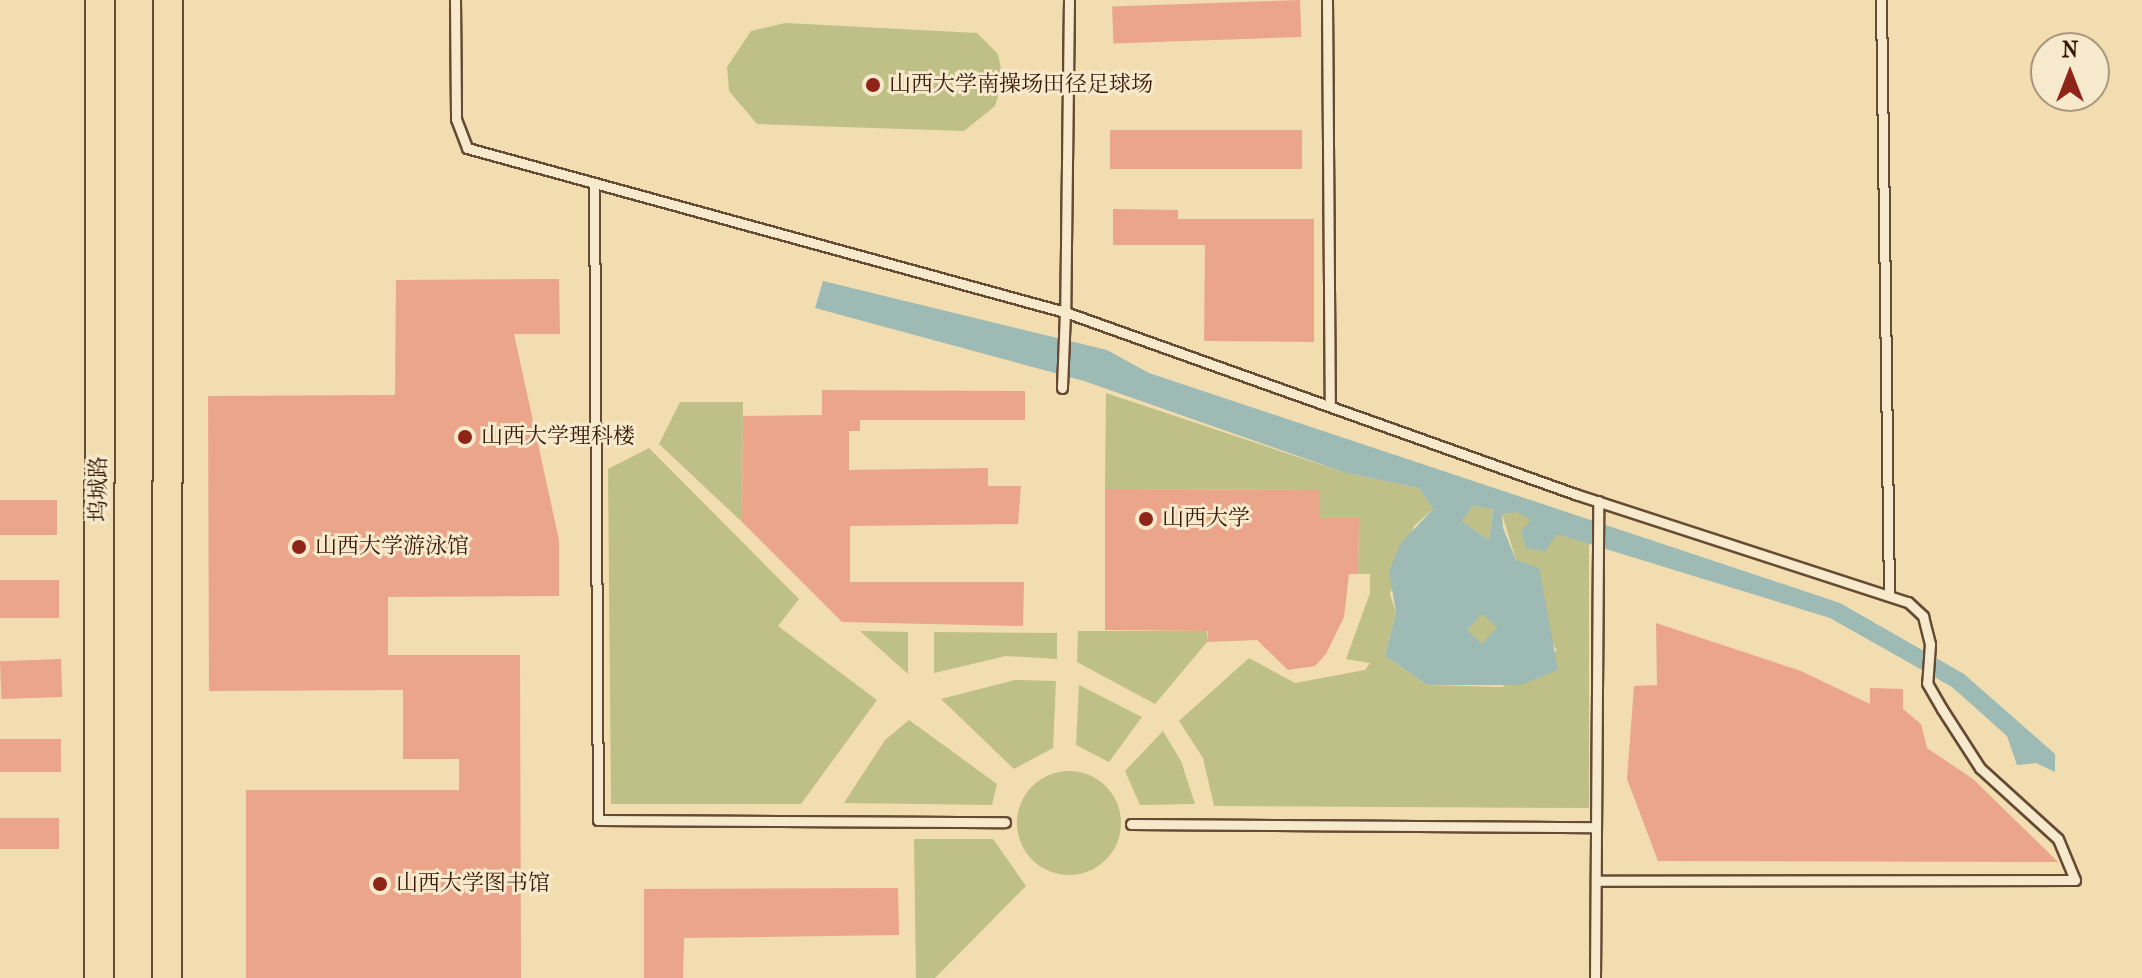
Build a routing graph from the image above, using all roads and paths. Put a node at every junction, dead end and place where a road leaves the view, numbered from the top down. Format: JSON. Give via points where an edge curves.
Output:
{"nodes":[{"id":1,"x":100,"y":0,"type":"edge"},
{"id":2,"x":168,"y":0,"type":"edge"},
{"id":3,"x":455,"y":0,"type":"edge"},
{"id":4,"x":1069,"y":0,"type":"edge"},
{"id":5,"x":1327,"y":0,"type":"edge"},
{"id":6,"x":1881,"y":0,"type":"edge"},
{"id":7,"x":594,"y":184,"type":"junction"},
{"id":8,"x":1065,"y":312,"type":"junction"},
{"id":9,"x":1062,"y":388,"type":"dead end"},
{"id":10,"x":1330,"y":403,"type":"junction"},
{"id":11,"x":1598,"y":501,"type":"junction"},
{"id":12,"x":1889,"y":596,"type":"junction"},
{"id":13,"x":1005,"y":822,"type":"dead end"},
{"id":14,"x":1131,"y":824,"type":"dead end"},
{"id":15,"x":1596,"y":827,"type":"junction"},
{"id":16,"x":1596,"y":881,"type":"junction"},
{"id":17,"x":99,"y":978,"type":"edge"},
{"id":18,"x":167,"y":978,"type":"edge"},
{"id":19,"x":1595,"y":978,"type":"edge"}],
"edges":[{"from":1,"to":17,"type":"main road","name":"坞城路"},
{"from":2,"to":18,"type":"main road"},
{"from":3,"to":7,"type":"lane","via":[[456,119],[467,148]]},
{"from":4,"to":8,"type":"lane"},
{"from":5,"to":10,"type":"lane"},
{"from":6,"to":12,"type":"lane"},
{"from":7,"to":8,"type":"lane"},
{"from":7,"to":13,"type":"lane","via":[[598,820]]},
{"from":8,"to":9,"type":"lane"},
{"from":8,"to":10,"type":"lane"},
{"from":10,"to":11,"type":"lane"},
{"from":11,"to":12,"type":"lane"},
{"from":11,"to":15,"type":"lane"},
{"from":12,"to":16,"type":"lane","via":[[1923,616],[1930,644],[1927,683],[1980,768],[2058,839],[2075,880]]},
{"from":14,"to":15,"type":"lane"},
{"from":15,"to":16,"type":"lane"},
{"from":16,"to":19,"type":"lane"}]}
